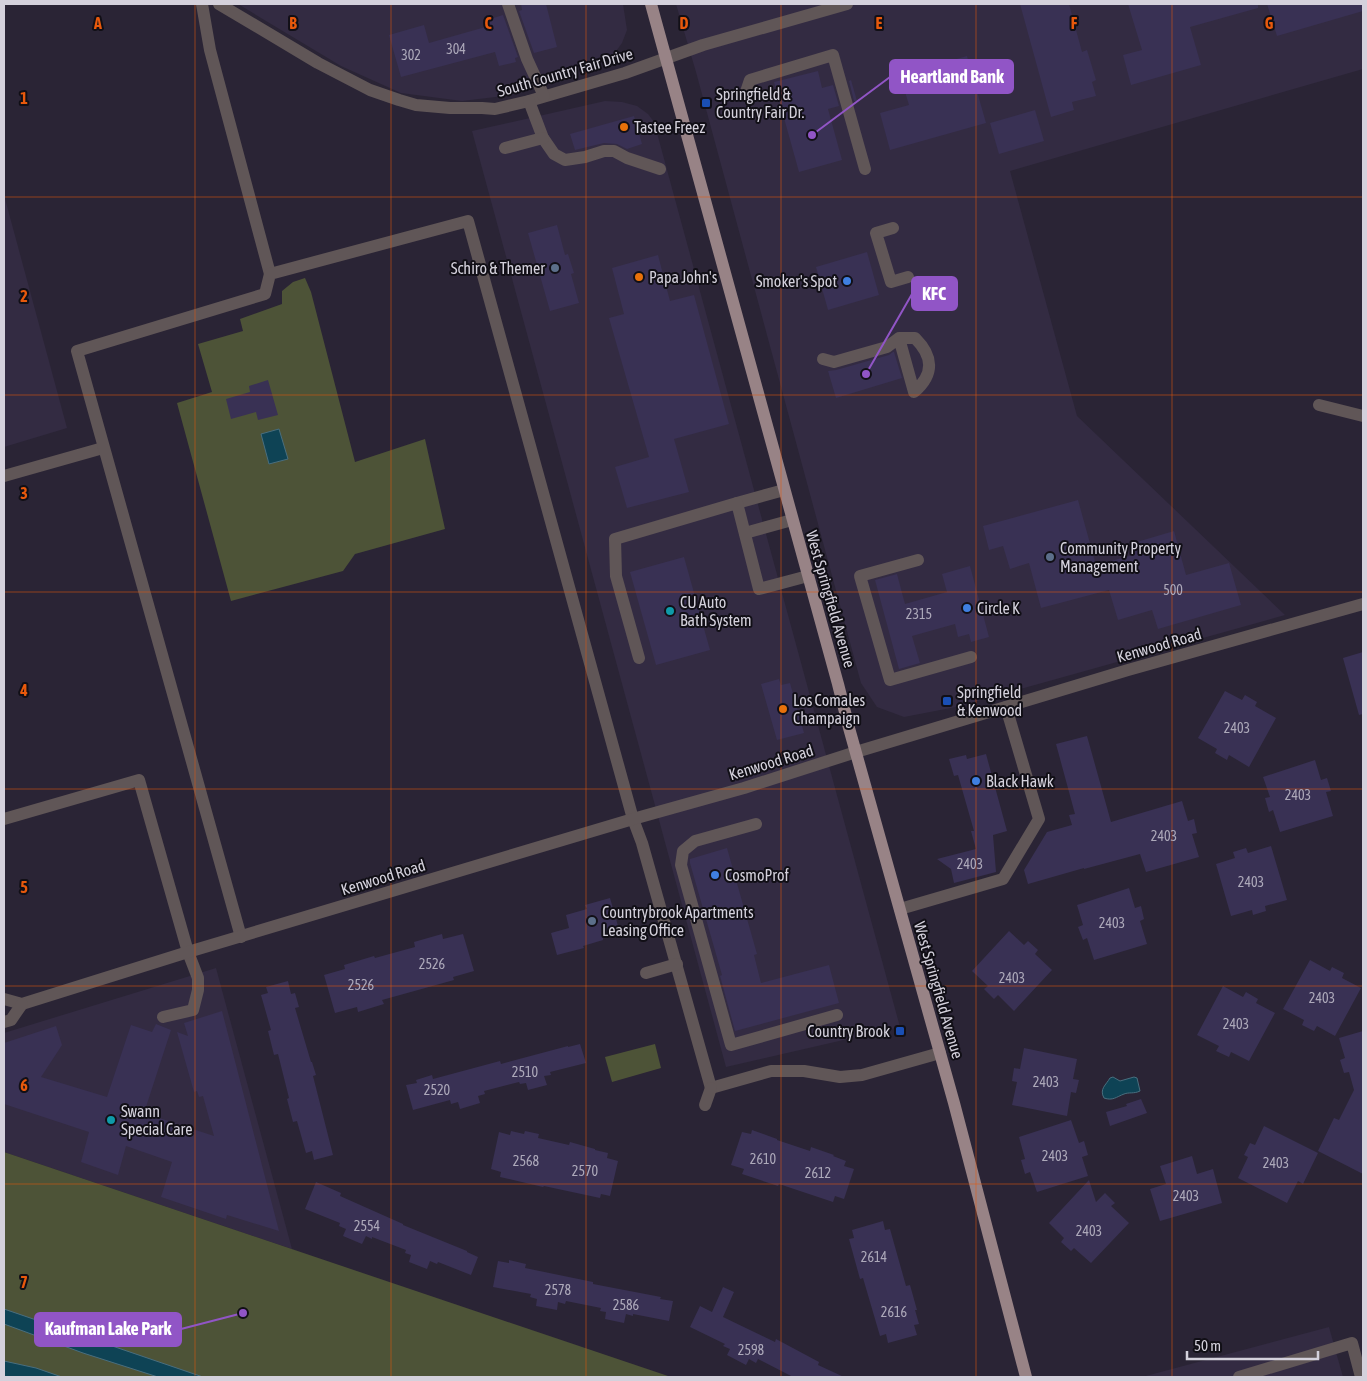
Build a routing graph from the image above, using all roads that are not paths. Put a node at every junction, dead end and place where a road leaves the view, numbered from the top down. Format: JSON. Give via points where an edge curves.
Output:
{"nodes":[{"id":1,"x":202,"y":4,"type":"edge"},
{"id":2,"x":218,"y":4,"type":"edge"},
{"id":3,"x":508,"y":4,"type":"edge"},
{"id":4,"x":651,"y":4,"type":"edge"},
{"id":5,"x":847,"y":4,"type":"edge"},
{"id":6,"x":236,"y":9,"type":"edge"},
{"id":7,"x":665,"y":58,"type":"junction"},
{"id":8,"x":745,"y":95,"type":"dead end"},
{"id":9,"x":544,"y":96,"type":"junction"},
{"id":10,"x":529,"y":101,"type":"junction"},
{"id":11,"x":543,"y":138,"type":"junction"},
{"id":12,"x":505,"y":148,"type":"dead end"},
{"id":13,"x":660,"y":169,"type":"dead end"},
{"id":14,"x":865,"y":169,"type":"dead end"},
{"id":15,"x":892,"y":228,"type":"dead end"},
{"id":16,"x":270,"y":274,"type":"junction"},
{"id":17,"x":908,"y":277,"type":"dead end"},
{"id":18,"x":899,"y":338,"type":"junction"},
{"id":19,"x":824,"y":358,"type":"dead end"},
{"id":20,"x":1319,"y":405,"type":"dead end"},
{"id":21,"x":1363,"y":416,"type":"edge"},
{"id":22,"x":103,"y":448,"type":"junction"},
{"id":23,"x":4,"y":476,"type":"edge"},
{"id":24,"x":784,"y":490,"type":"junction"},
{"id":25,"x":737,"y":503,"type":"junction"},
{"id":26,"x":792,"y":520,"type":"junction"},
{"id":27,"x":745,"y":533,"type":"junction"},
{"id":28,"x":918,"y":560,"type":"dead end"},
{"id":29,"x":808,"y":576,"type":"junction"},
{"id":30,"x":1363,"y":604,"type":"edge"},
{"id":31,"x":971,"y":657,"type":"dead end"},
{"id":32,"x":639,"y":658,"type":"dead end"},
{"id":33,"x":1006,"y":707,"type":"junction"},
{"id":34,"x":856,"y":752,"type":"junction"},
{"id":35,"x":4,"y":819,"type":"edge"},
{"id":36,"x":633,"y":819,"type":"junction"},
{"id":37,"x":756,"y":824,"type":"dead end"},
{"id":38,"x":900,"y":909,"type":"junction"},
{"id":39,"x":241,"y":937,"type":"junction"},
{"id":40,"x":188,"y":952,"type":"junction"},
{"id":41,"x":677,"y":964,"type":"junction"},
{"id":42,"x":646,"y":973,"type":"dead end"},
{"id":43,"x":4,"y":999,"type":"edge"},
{"id":44,"x":22,"y":1004,"type":"junction"},
{"id":45,"x":837,"y":1015,"type":"dead end"},
{"id":46,"x":163,"y":1017,"type":"dead end"},
{"id":47,"x":4,"y":1022,"type":"edge"},
{"id":48,"x":940,"y":1053,"type":"junction"},
{"id":49,"x":712,"y":1088,"type":"junction"},
{"id":50,"x":705,"y":1104,"type":"dead end"},
{"id":51,"x":1357,"y":1342,"type":"edge"},
{"id":52,"x":1026,"y":1377,"type":"edge"},
{"id":53,"x":1239,"y":1377,"type":"edge"},
{"id":54,"x":1361,"y":1377,"type":"edge"}],
"edges":[{"from":1,"to":16,"type":"street","via":[[210,50]]},
{"from":2,"to":6,"type":"street","name":"South Country Fair Drive"},
{"from":3,"to":9,"type":"street","via":[[526,59]]},
{"from":4,"to":7,"type":"main road","name":"West Springfield Avenue"},
{"from":5,"to":7,"type":"street","name":"South Country Fair Drive"},
{"from":6,"to":10,"type":"street","name":"South Country Fair Drive","via":[[318,63],[370,90],[399,100],[416,105],[495,109]]},
{"from":7,"to":9,"type":"street","name":"South Country Fair Drive"},
{"from":7,"to":24,"type":"main road","name":"West Springfield Avenue"},
{"from":8,"to":14,"type":"street","via":[[750,80],[833,55]]},
{"from":9,"to":10,"type":"street","name":"South Country Fair Drive"},
{"from":10,"to":11,"type":"street"},
{"from":11,"to":12,"type":"street"},
{"from":11,"to":13,"type":"street","via":[[554,154],[565,160],[614,151]]},
{"from":15,"to":17,"type":"street","via":[[876,233],[891,282]]},
{"from":16,"to":22,"type":"street","via":[[265,294],[77,352]]},
{"from":16,"to":36,"type":"street","via":[[468,220]]},
{"from":18,"to":18,"type":"street","via":[[915,338],[928,356],[930,368],[927,379],[914,392]]},
{"from":18,"to":19,"type":"street","via":[[887,346],[834,362]]},
{"from":20,"to":21,"type":"street"},
{"from":22,"to":23,"type":"street"},
{"from":22,"to":39,"type":"street"},
{"from":24,"to":25,"type":"street"},
{"from":24,"to":26,"type":"main road","name":"West Springfield Avenue"},
{"from":25,"to":27,"type":"street"},
{"from":25,"to":32,"type":"street","via":[[615,539],[616,576]]},
{"from":26,"to":27,"type":"street"},
{"from":26,"to":29,"type":"main road","name":"West Springfield Avenue"},
{"from":27,"to":29,"type":"street","via":[[759,589]]},
{"from":28,"to":31,"type":"street","via":[[860,576],[890,680]]},
{"from":29,"to":34,"type":"main road","name":"West Springfield Avenue"},
{"from":30,"to":33,"type":"street","name":"Kenwood Road"},
{"from":33,"to":34,"type":"street","name":"Kenwood Road"},
{"from":33,"to":38,"type":"street","via":[[1039,819],[1003,879]]},
{"from":34,"to":36,"type":"street","name":"Kenwood Road"},
{"from":34,"to":38,"type":"main road","name":"West Springfield Avenue"},
{"from":35,"to":40,"type":"street","via":[[139,780]]},
{"from":36,"to":39,"type":"street","name":"Kenwood Road"},
{"from":36,"to":41,"type":"street"},
{"from":37,"to":45,"type":"street","via":[[695,842],[684,851],[681,865],[732,1045]]},
{"from":38,"to":48,"type":"main road","name":"West Springfield Avenue"},
{"from":39,"to":40,"type":"street","name":"Kenwood Road"},
{"from":40,"to":44,"type":"street","name":"Kenwood Road"},
{"from":40,"to":46,"type":"street","via":[[198,978],[193,1010]]},
{"from":41,"to":42,"type":"street"},
{"from":41,"to":49,"type":"street"},
{"from":43,"to":44,"type":"street"},
{"from":44,"to":47,"type":"street","via":[[11,1020]]},
{"from":48,"to":49,"type":"street","via":[[862,1075],[840,1077],[804,1070],[771,1071]]},
{"from":48,"to":52,"type":"main road","name":"West Springfield Avenue"},
{"from":49,"to":50,"type":"street"},
{"from":51,"to":53,"type":"street"},
{"from":51,"to":54,"type":"street"}]}
